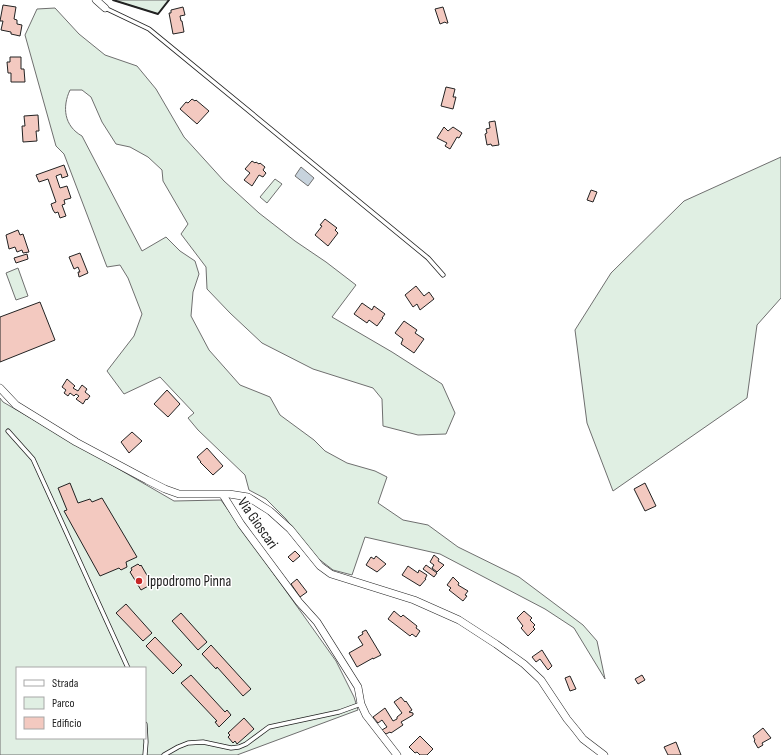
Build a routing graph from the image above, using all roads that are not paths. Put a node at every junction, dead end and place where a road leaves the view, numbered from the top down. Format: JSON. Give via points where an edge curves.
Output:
{"nodes":[{"id":1,"x":96,"y":0,"type":"edge"},
{"id":2,"x":105,"y":8,"type":"joint"},
{"id":3,"x":443,"y":275,"type":"dead end"},
{"id":4,"x":0,"y":388,"type":"edge"},
{"id":5,"x":8,"y":431,"type":"dead end"},
{"id":6,"x":223,"y":495,"type":"junction"},
{"id":7,"x":128,"y":667,"type":"edge"},
{"id":8,"x":361,"y":704,"type":"junction"},
{"id":9,"x":146,"y":739,"type":"edge"},
{"id":10,"x":145,"y":755,"type":"edge"},
{"id":11,"x":164,"y":755,"type":"edge"},
{"id":12,"x":397,"y":755,"type":"edge"},
{"id":13,"x":604,"y":755,"type":"edge"}],
"edges":[{"from":1,"to":2,"type":"street"},
{"from":2,"to":3,"type":"lane","via":[[149,29],[428,258]]},
{"from":4,"to":6,"type":"street","name":"Via Gioscari","via":[[16,405],[76,442],[146,480],[179,494]]},
{"from":5,"to":7,"type":"lane","via":[[33,459]]},
{"from":6,"to":8,"type":"street","name":"Via Gioscari","via":[[241,524],[317,622],[358,687]]},
{"from":6,"to":13,"type":"street","via":[[248,497],[270,511],[290,529],[320,566],[331,574],[414,600],[458,620],[496,644],[542,680],[583,739]]},
{"from":8,"to":11,"type":"lane","via":[[339,712],[269,728],[239,747],[231,748],[203,742],[183,745]]},
{"from":8,"to":12,"type":"street","name":"Via Gioscari","via":[[366,715]]},
{"from":9,"to":10,"type":"lane"}]}
